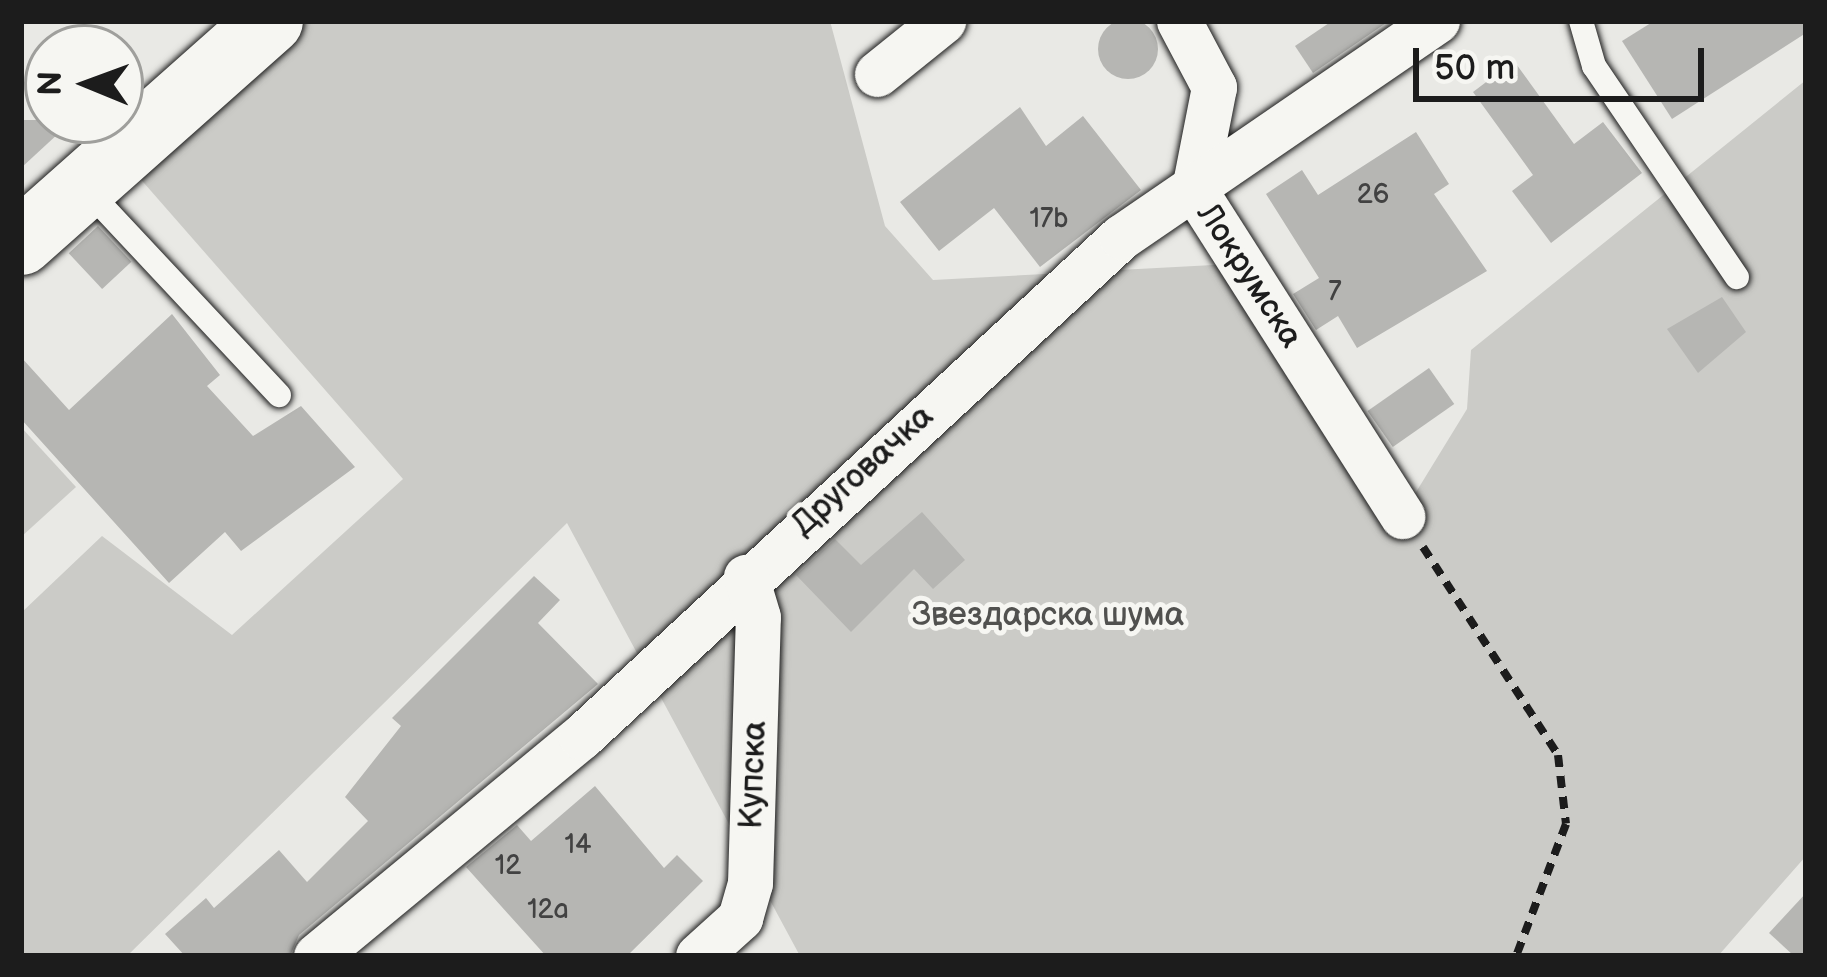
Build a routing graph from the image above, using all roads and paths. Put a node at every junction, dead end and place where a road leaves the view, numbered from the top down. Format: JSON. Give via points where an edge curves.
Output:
{"nodes":[{"id":1,"x":270,"y":21,"type":"edge"},
{"id":2,"x":943,"y":21,"type":"edge"},
{"id":3,"x":1179,"y":21,"type":"edge"},
{"id":4,"x":1437,"y":21,"type":"edge"},
{"id":5,"x":1581,"y":21,"type":"edge"},
{"id":6,"x":877,"y":74,"type":"dead end"},
{"id":7,"x":82,"y":184,"type":"junction"},
{"id":8,"x":1194,"y":189,"type":"junction"},
{"id":9,"x":21,"y":242,"type":"edge"},
{"id":10,"x":1738,"y":277,"type":"dead end"},
{"id":11,"x":279,"y":395,"type":"dead end"},
{"id":12,"x":1402,"y":516,"type":"joint"},
{"id":13,"x":746,"y":577,"type":"junction"},
{"id":14,"x":316,"y":956,"type":"edge"},
{"id":15,"x":698,"y":956,"type":"edge"},
{"id":16,"x":1516,"y":956,"type":"edge"}],
"edges":[{"from":1,"to":7,"type":"main road"},
{"from":2,"to":6,"type":"street"},
{"from":3,"to":8,"type":"street","name":"Локрумска","via":[[1214,87]]},
{"from":4,"to":8,"type":"street","name":"Друговачка"},
{"from":5,"to":10,"type":"lane","via":[[1594,66]]},
{"from":7,"to":9,"type":"main road"},
{"from":7,"to":11,"type":"lane"},
{"from":8,"to":12,"type":"street","name":"Локрумска"},
{"from":8,"to":13,"type":"street","name":"Друговачка","via":[[1121,237]]},
{"from":12,"to":16,"type":"path","via":[[1558,755],[1566,824]]},
{"from":13,"to":14,"type":"street","name":"Друговачка","via":[[580,737]]},
{"from":13,"to":15,"type":"street","name":"Купска","via":[[758,617],[751,883],[740,918]]}]}
